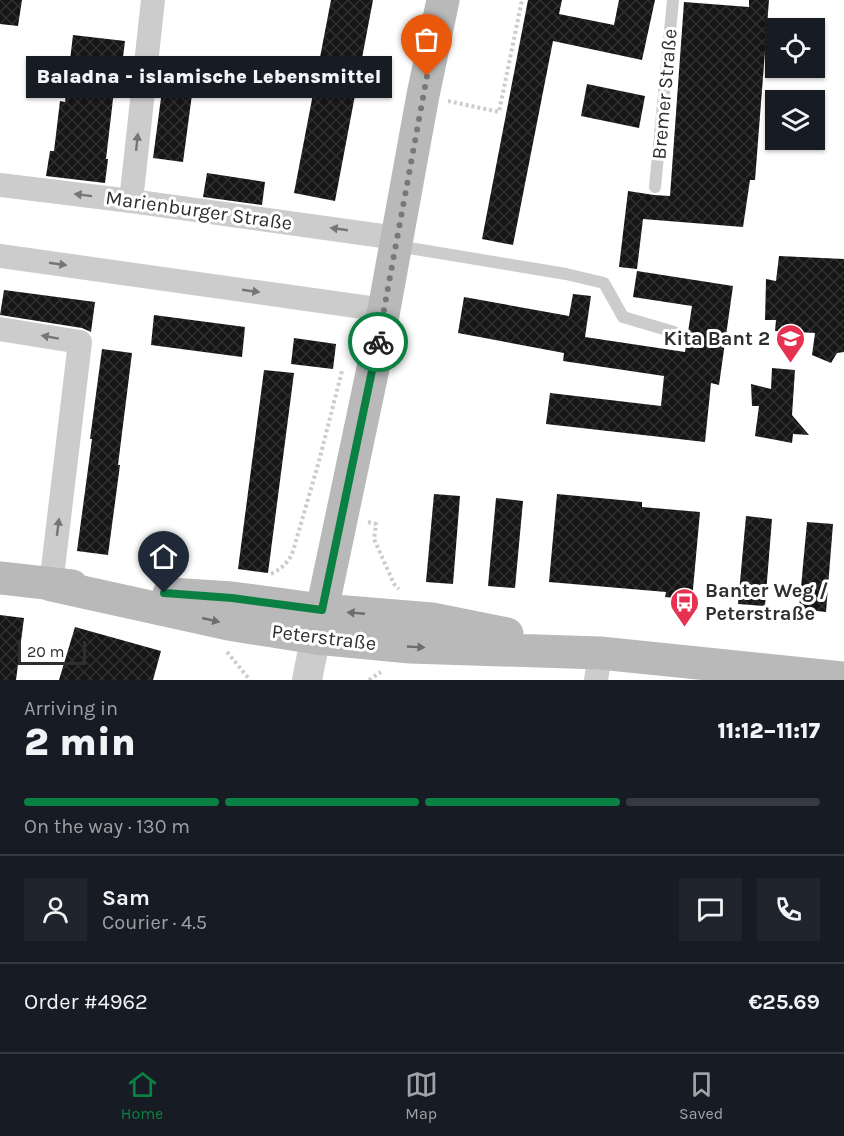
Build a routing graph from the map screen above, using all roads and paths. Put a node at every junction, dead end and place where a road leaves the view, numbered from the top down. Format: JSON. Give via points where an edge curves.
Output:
{"nodes":[{"id":1,"x":153,"y":0,"type":"edge"},
{"id":2,"x":443,"y":0,"type":"edge"},
{"id":3,"x":522,"y":0,"type":"edge"},
{"id":4,"x":673,"y":0,"type":"edge"},
{"id":5,"x":423,"y":95,"type":"junction"},
{"id":6,"x":0,"y":185,"type":"edge"},
{"id":7,"x":655,"y":187,"type":"dead end"},
{"id":8,"x":131,"y":201,"type":"junction"},
{"id":9,"x":396,"y":242,"type":"junction"},
{"id":10,"x":0,"y":256,"type":"edge"},
{"id":11,"x":384,"y":310,"type":"junction"},
{"id":12,"x":0,"y":328,"type":"edge"},
{"id":13,"x":674,"y":332,"type":"dead end"},
{"id":14,"x":376,"y":524,"type":"dead end"},
{"id":15,"x":0,"y":578,"type":"edge"},
{"id":16,"x":51,"y":585,"type":"junction"},
{"id":17,"x":400,"y":591,"type":"dead end"},
{"id":18,"x":319,"y":624,"type":"junction"},
{"id":19,"x":225,"y":645,"type":"dead end"},
{"id":20,"x":598,"y":666,"type":"edge"},
{"id":21,"x":844,"y":678,"type":"edge"},
{"id":22,"x":250,"y":680,"type":"edge"},
{"id":23,"x":307,"y":680,"type":"edge"}],
"edges":[{"from":8,"to":1,"type":"street","one_way":true},
{"from":2,"to":5,"type":"main road"},
{"from":3,"to":5,"type":"path","via":[[499,112]]},
{"from":4,"to":7,"type":"lane","name":"Bremer Straße"},
{"from":5,"to":9,"type":"main road"},
{"from":8,"to":6,"type":"street","name":"Marienburger Straße","one_way":true},
{"from":9,"to":8,"type":"street","name":"Marienburger Straße","one_way":true},
{"from":9,"to":11,"type":"main road"},
{"from":9,"to":13,"type":"lane","via":[[604,283],[623,317]]},
{"from":10,"to":11,"type":"street","one_way":true},
{"from":11,"to":18,"type":"main road"},
{"from":16,"to":12,"type":"street","one_way":true,"via":[[80,342]]},
{"from":14,"to":17,"type":"path","via":[[374,539]]},
{"from":15,"to":16,"type":"main road","name":"Peterstraße"},
{"from":16,"to":18,"type":"main road","name":"Peterstraße","via":[[232,598]]},
{"from":18,"to":20,"type":"main road","name":"Peterstraße","via":[[432,619]]},
{"from":18,"to":23,"type":"street"},
{"from":19,"to":22,"type":"path","via":[[226,652]]},
{"from":20,"to":21,"type":"main road","name":"Peterstraße"}]}
